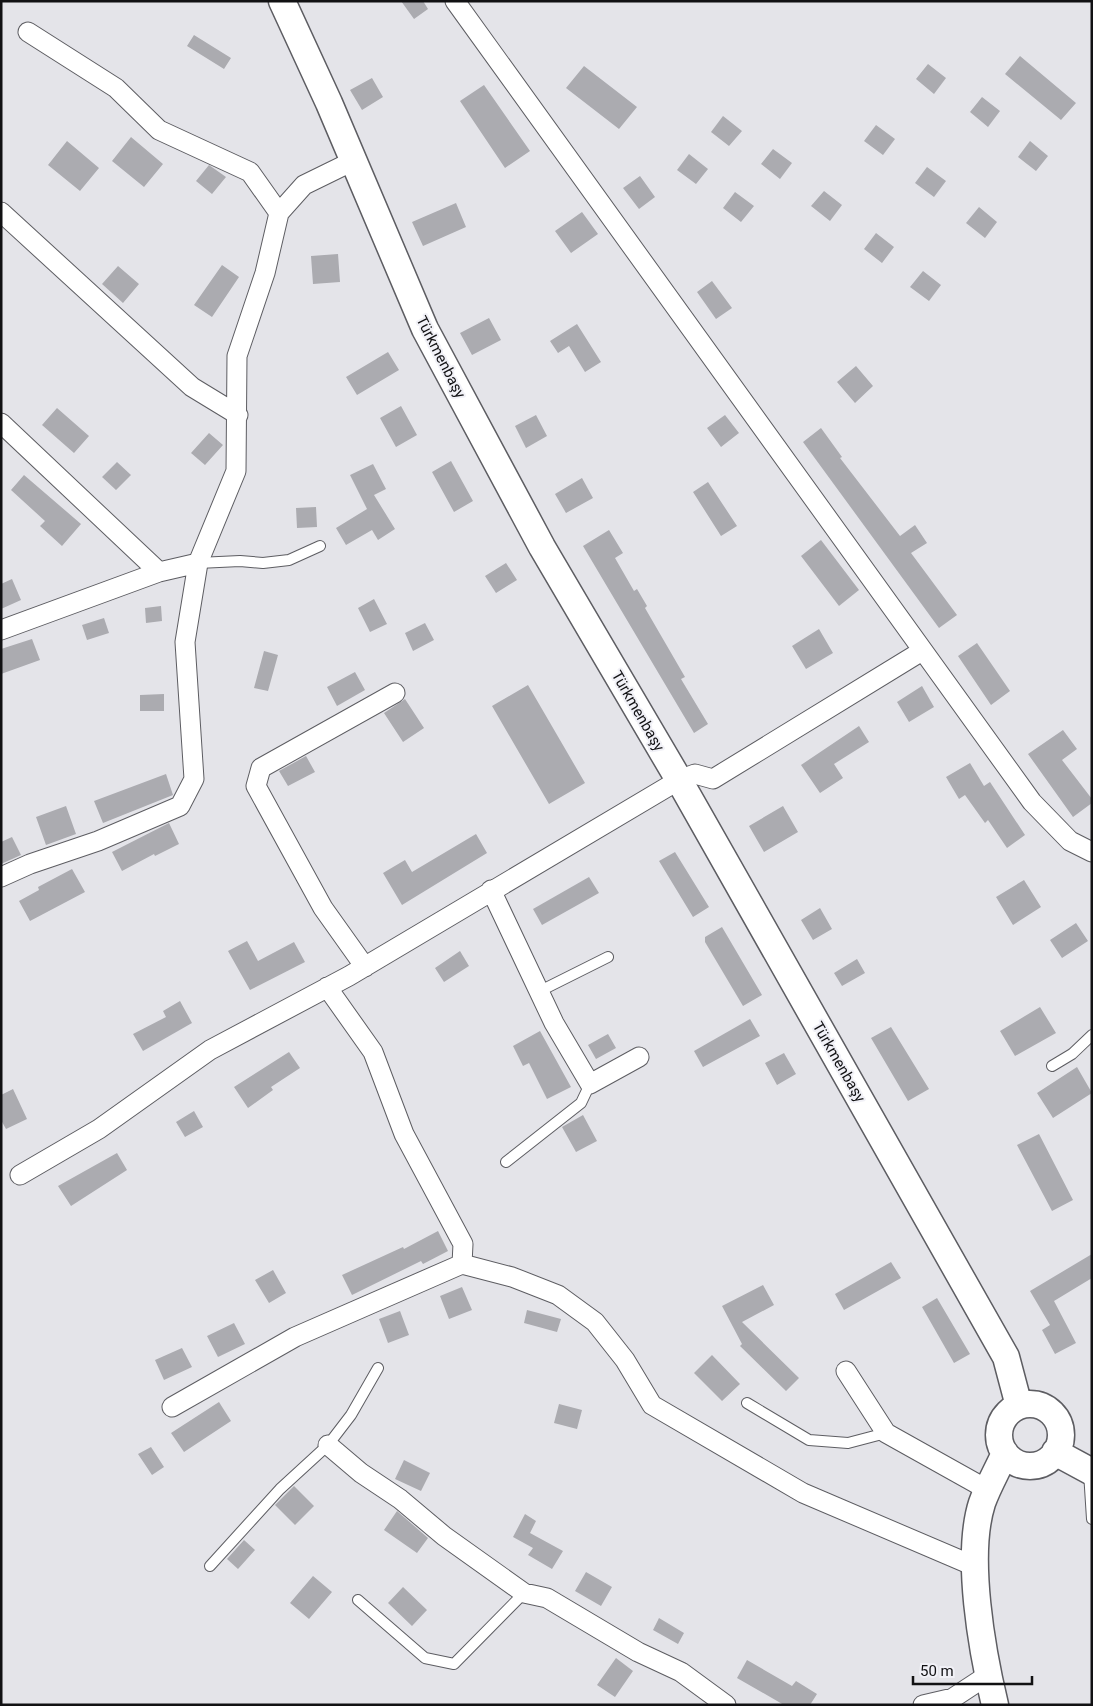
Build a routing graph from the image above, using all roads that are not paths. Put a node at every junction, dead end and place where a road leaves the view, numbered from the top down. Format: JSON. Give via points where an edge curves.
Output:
{"nodes":[{"id":1,"x":282,"y":1,"type":"edge"},
{"id":2,"x":455,"y":1,"type":"edge"},
{"id":3,"x":28,"y":32,"type":"dead end"},
{"id":4,"x":353,"y":161,"type":"junction"},
{"id":5,"x":1,"y":212,"type":"edge"},
{"id":6,"x":279,"y":213,"type":"junction"},
{"id":7,"x":238,"y":416,"type":"junction"},
{"id":8,"x":1,"y":423,"type":"edge"},
{"id":9,"x":320,"y":546,"type":"dead end"},
{"id":10,"x":198,"y":563,"type":"junction"},
{"id":11,"x":159,"y":572,"type":"junction"},
{"id":12,"x":1,"y":630,"type":"edge"},
{"id":13,"x":922,"y":651,"type":"junction"},
{"id":14,"x":395,"y":693,"type":"dead end"},
{"id":15,"x":679,"y":780,"type":"junction"},
{"id":16,"x":1092,"y":852,"type":"edge"},
{"id":17,"x":1,"y":877,"type":"edge"},
{"id":18,"x":491,"y":890,"type":"junction"},
{"id":19,"x":608,"y":958,"type":"dead end"},
{"id":20,"x":365,"y":966,"type":"junction"},
{"id":21,"x":327,"y":987,"type":"junction"},
{"id":22,"x":540,"y":991,"type":"junction"},
{"id":23,"x":1092,"y":1035,"type":"edge"},
{"id":24,"x":639,"y":1057,"type":"dead end"},
{"id":25,"x":1052,"y":1066,"type":"dead end"},
{"id":26,"x":590,"y":1084,"type":"junction"},
{"id":27,"x":506,"y":1162,"type":"dead end"},
{"id":28,"x":20,"y":1175,"type":"dead end"},
{"id":29,"x":462,"y":1264,"type":"junction"},
{"id":30,"x":378,"y":1368,"type":"dead end"},
{"id":31,"x":846,"y":1371,"type":"dead end"},
{"id":32,"x":747,"y":1403,"type":"dead end"},
{"id":33,"x":1019,"y":1406,"type":"junction"},
{"id":34,"x":172,"y":1407,"type":"dead end"},
{"id":35,"x":886,"y":1433,"type":"junction"},
{"id":36,"x":328,"y":1445,"type":"junction"},
{"id":37,"x":1055,"y":1452,"type":"junction"},
{"id":38,"x":1005,"y":1453,"type":"junction"},
{"id":39,"x":1090,"y":1472,"type":"edge"},
{"id":40,"x":988,"y":1490,"type":"junction"},
{"id":41,"x":1092,"y":1519,"type":"edge"},
{"id":42,"x":210,"y":1566,"type":"dead end"},
{"id":43,"x":974,"y":1566,"type":"junction"},
{"id":44,"x":524,"y":1593,"type":"junction"},
{"id":45,"x":358,"y":1600,"type":"dead end"},
{"id":46,"x":988,"y":1675,"type":"junction"},
{"id":47,"x":726,"y":1705,"type":"edge"},
{"id":48,"x":923,"y":1705,"type":"edge"},
{"id":49,"x":995,"y":1705,"type":"edge"}],
"edges":[{"from":1,"to":4,"type":"street","name":"Türkmenbaşy"},
{"from":2,"to":13,"type":"street"},
{"from":3,"to":6,"type":"street","via":[[116,88],[159,130],[250,172]]},
{"from":4,"to":6,"type":"street","via":[[304,185]]},
{"from":4,"to":15,"type":"street","name":"Türkmenbaşy","via":[[425,329],[542,547]]},
{"from":5,"to":7,"type":"street","via":[[192,386]]},
{"from":6,"to":7,"type":"street","via":[[265,273],[237,356]]},
{"from":7,"to":10,"type":"street","via":[[236,471]]},
{"from":8,"to":11,"type":"street"},
{"from":9,"to":10,"type":"lane","via":[[289,560]]},
{"from":10,"to":11,"type":"street"},
{"from":10,"to":17,"type":"street","via":[[185,642],[194,779],[180,806]]},
{"from":11,"to":12,"type":"street"},
{"from":13,"to":15,"type":"street","via":[[712,779],[695,774]]},
{"from":13,"to":16,"type":"street","via":[[1032,802],[1070,841]]},
{"from":14,"to":20,"type":"street","via":[[261,768],[256,786],[323,908]]},
{"from":15,"to":18,"type":"street"},
{"from":15,"to":33,"type":"street","name":"Türkmenbaşy","via":[[1006,1357]]},
{"from":18,"to":20,"type":"street"},
{"from":18,"to":22,"type":"street"},
{"from":19,"to":22,"type":"lane"},
{"from":20,"to":21,"type":"street"},
{"from":21,"to":28,"type":"street","via":[[210,1050],[99,1129]]},
{"from":21,"to":29,"type":"street","via":[[373,1052],[404,1134],[463,1244]]},
{"from":22,"to":26,"type":"street","via":[[554,1023]]},
{"from":23,"to":25,"type":"lane","via":[[1072,1054]]},
{"from":24,"to":26,"type":"street"},
{"from":26,"to":27,"type":"lane","via":[[581,1103]]},
{"from":29,"to":34,"type":"street","via":[[295,1338]]},
{"from":29,"to":43,"type":"street","via":[[512,1277],[558,1295],[595,1322],[626,1360],[652,1405],[803,1492]]},
{"from":30,"to":36,"type":"lane","via":[[351,1415]]},
{"from":31,"to":35,"type":"street"},
{"from":32,"to":35,"type":"lane","via":[[809,1440],[848,1443]]},
{"from":33,"to":37,"type":"street","via":[[1034,1404],[1054,1415],[1060,1426],[1061,1440]]},
{"from":33,"to":38,"type":"street","via":[[1006,1415],[1000,1428],[1000,1441]]},
{"from":35,"to":40,"type":"street"},
{"from":36,"to":42,"type":"lane","via":[[280,1489]]},
{"from":36,"to":44,"type":"street","via":[[444,1536]]},
{"from":37,"to":38,"type":"street","via":[[1050,1459],[1028,1466],[1015,1462]]},
{"from":37,"to":39,"type":"street"},
{"from":38,"to":40,"type":"street"},
{"from":39,"to":41,"type":"lane"},
{"from":40,"to":43,"type":"street","via":[[982,1503]]},
{"from":43,"to":46,"type":"street"},
{"from":44,"to":45,"type":"lane","via":[[454,1664],[425,1658]]},
{"from":44,"to":47,"type":"street","via":[[547,1598],[638,1652],[681,1672]]},
{"from":46,"to":48,"type":"street","via":[[953,1698]]},
{"from":46,"to":49,"type":"street"}]}
